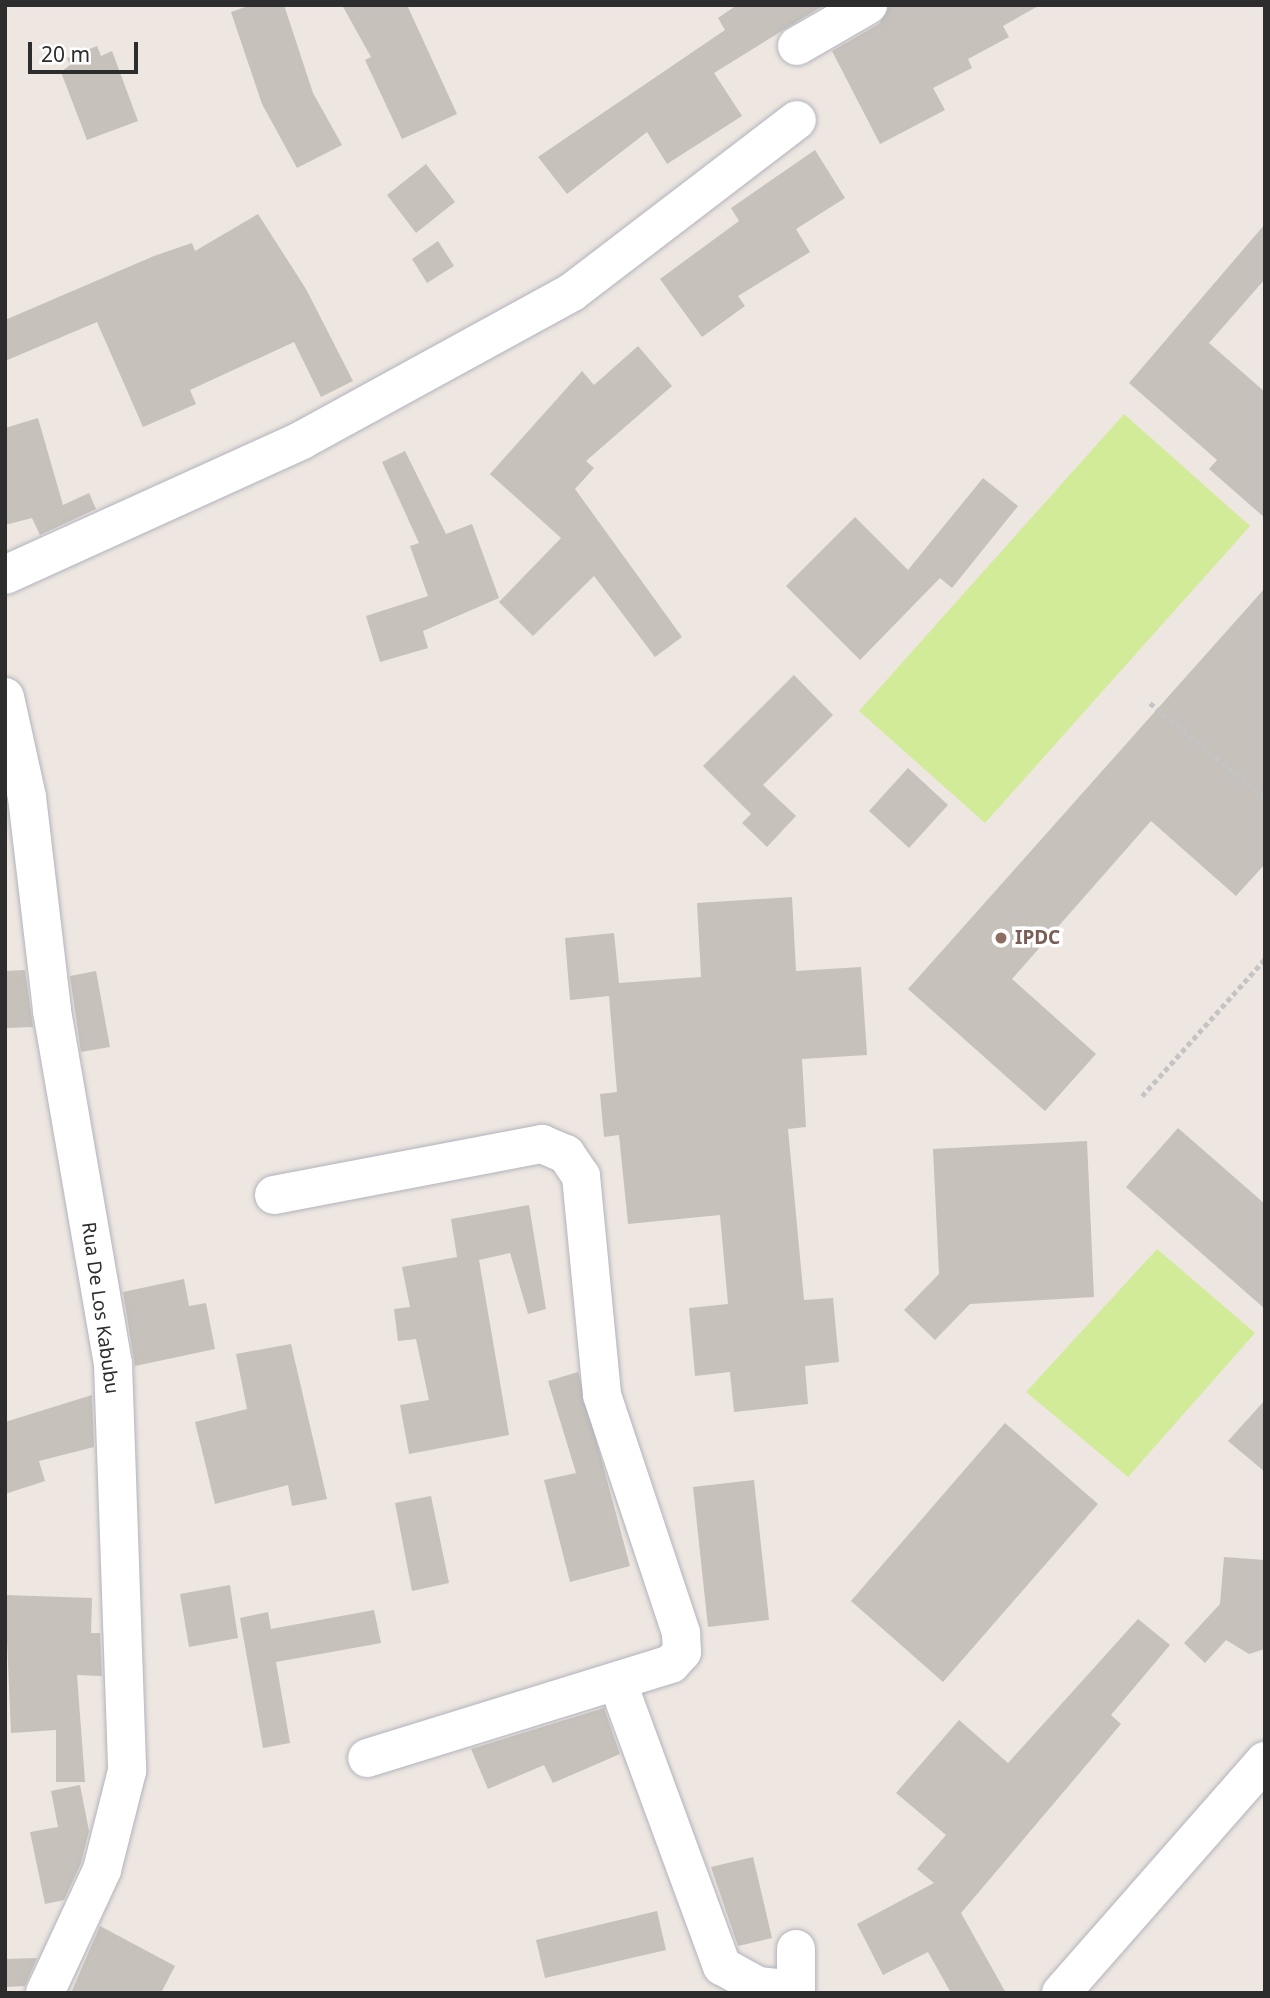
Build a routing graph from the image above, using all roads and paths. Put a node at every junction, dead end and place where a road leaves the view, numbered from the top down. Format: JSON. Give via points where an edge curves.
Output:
{"nodes":[{"id":1,"x":868,"y":5,"type":"edge"},
{"id":2,"x":797,"y":46,"type":"dead end"},
{"id":3,"x":797,"y":120,"type":"dead end"},
{"id":4,"x":5,"y":575,"type":"edge"},
{"id":5,"x":5,"y":697,"type":"edge"},
{"id":6,"x":1150,"y":703,"type":"dead end"},
{"id":7,"x":1265,"y":798,"type":"edge"},
{"id":8,"x":1265,"y":959,"type":"edge"},
{"id":9,"x":1142,"y":1096,"type":"dead end"},
{"id":10,"x":274,"y":1195,"type":"dead end"},
{"id":11,"x":617,"y":1681,"type":"junction"},
{"id":12,"x":367,"y":1758,"type":"dead end"},
{"id":13,"x":1265,"y":1761,"type":"edge"},
{"id":14,"x":796,"y":1949,"type":"dead end"},
{"id":15,"x":795,"y":1991,"type":"edge"},
{"id":16,"x":45,"y":1993,"type":"edge"},
{"id":17,"x":1061,"y":1993,"type":"edge"}],
"edges":[{"from":1,"to":2,"type":"street"},
{"from":3,"to":4,"type":"street","via":[[560,299],[290,445]]},
{"from":5,"to":16,"type":"street","name":"Rua De Los Kabubu","via":[[27,797],[52,1011],[113,1364],[128,1771],[102,1870]]},
{"from":6,"to":7,"type":"path"},
{"from":8,"to":9,"type":"path"},
{"from":10,"to":11,"type":"street","via":[[542,1144],[566,1154],[581,1176],[602,1395],[681,1633],[682,1651],[671,1664]]},
{"from":11,"to":12,"type":"street"},
{"from":11,"to":15,"type":"street","via":[[722,1966],[758,1986]]},
{"from":13,"to":17,"type":"street"},
{"from":14,"to":15,"type":"street"}]}
